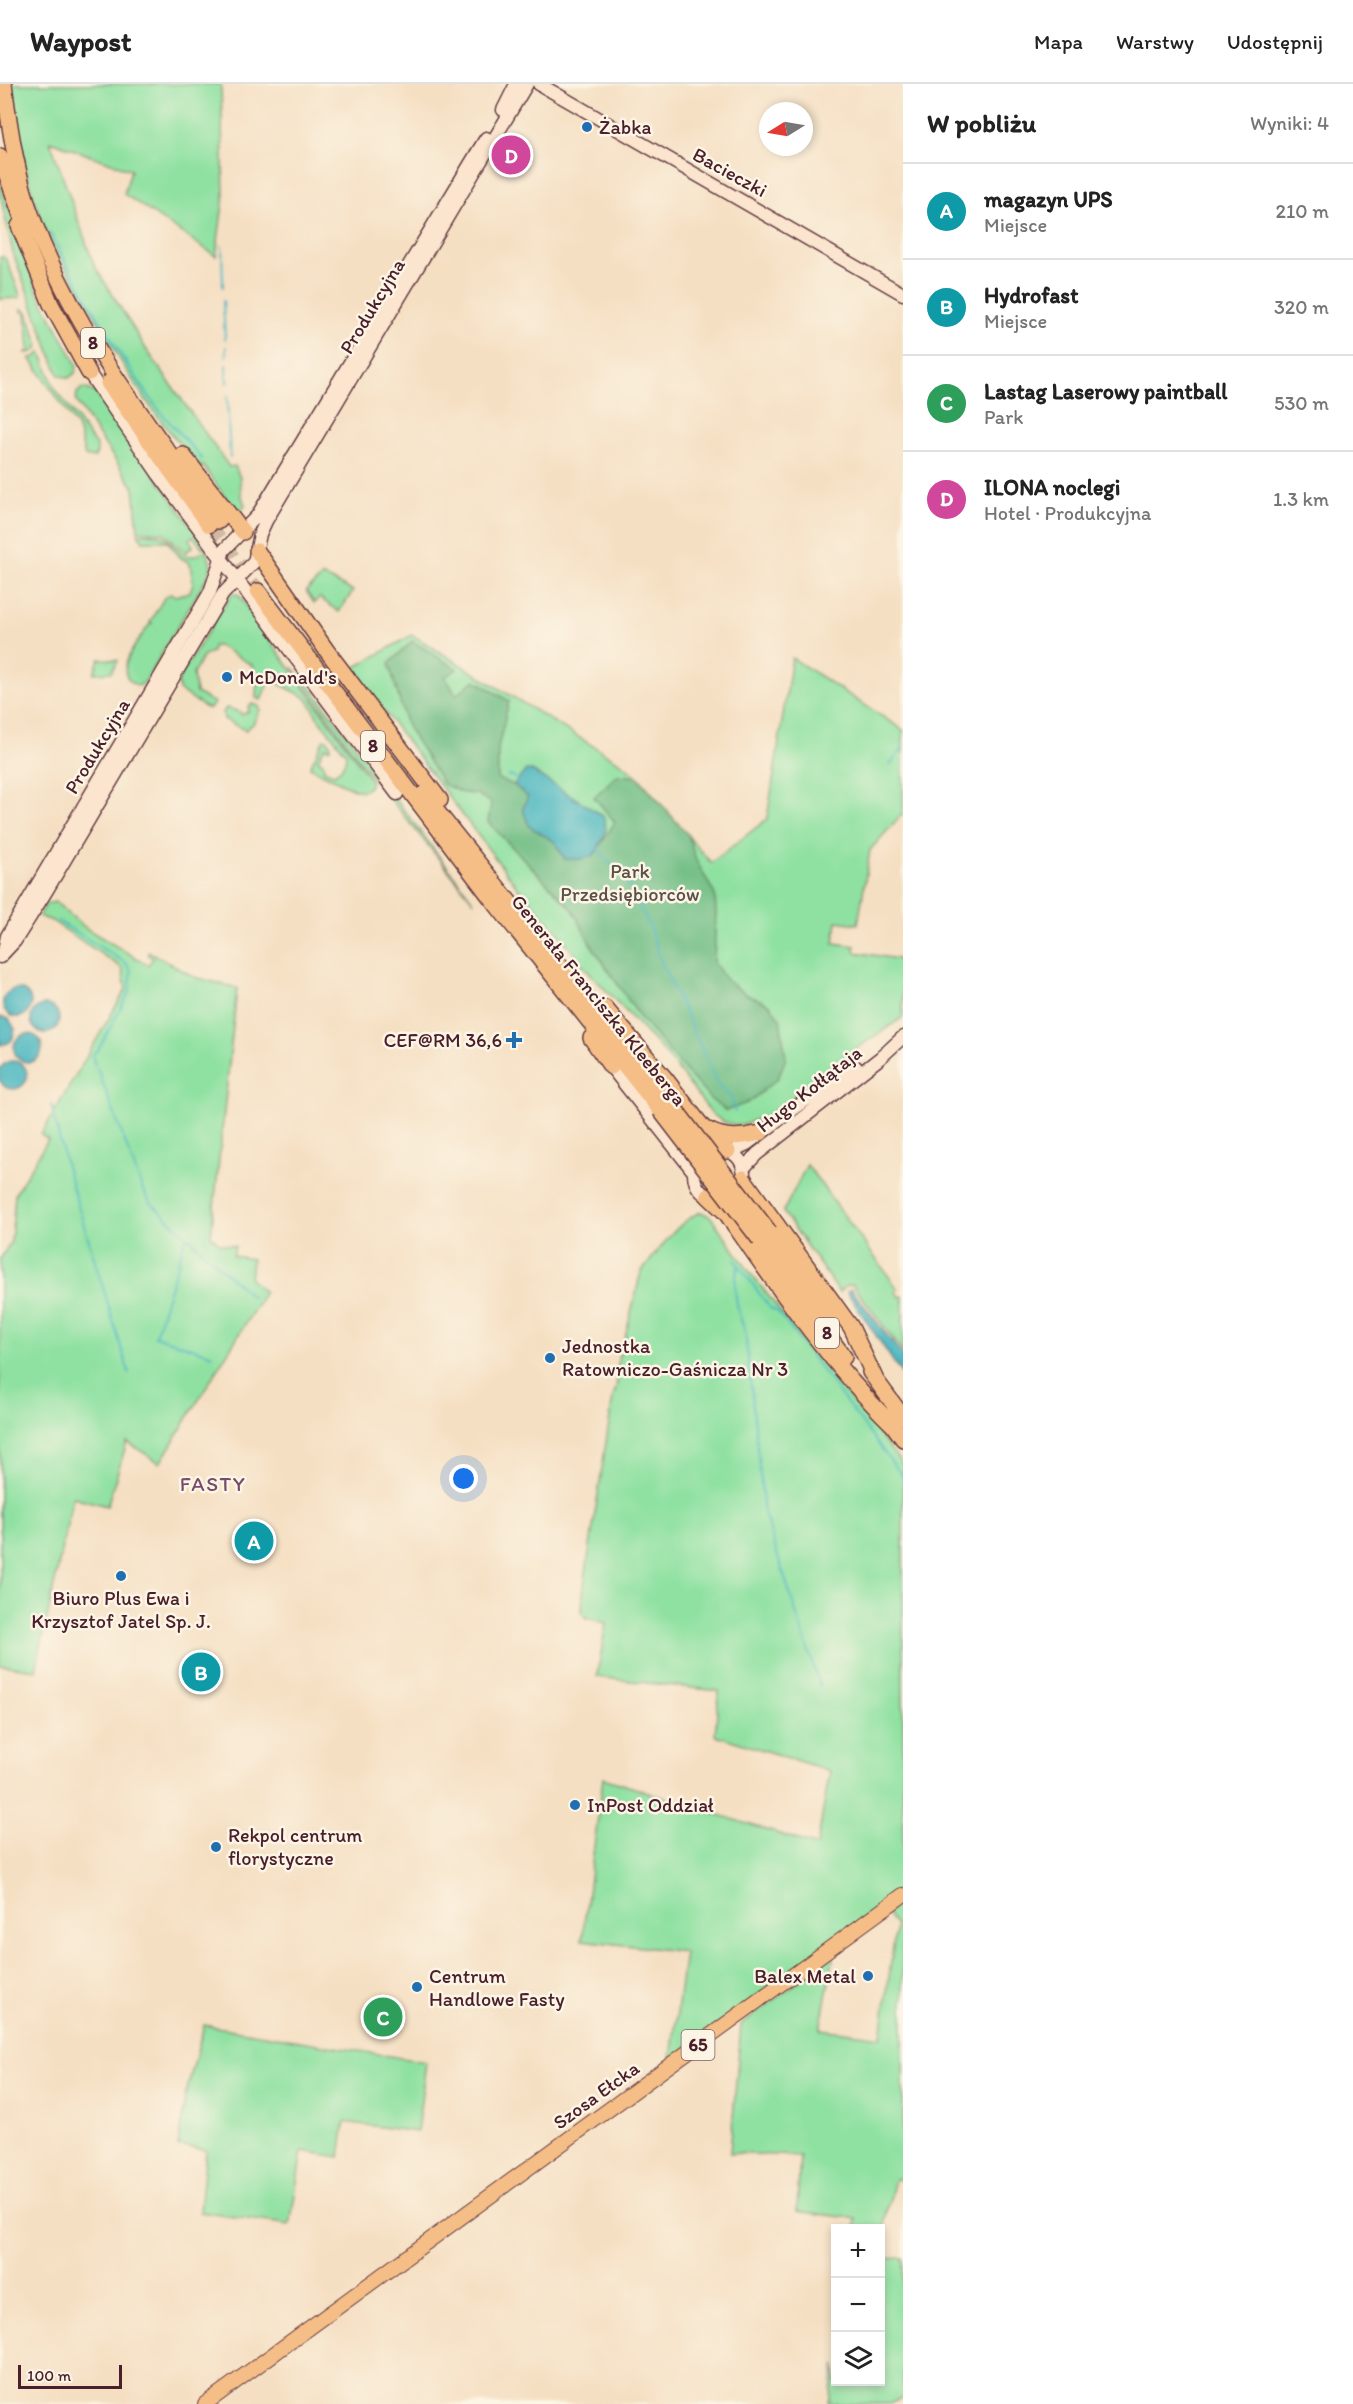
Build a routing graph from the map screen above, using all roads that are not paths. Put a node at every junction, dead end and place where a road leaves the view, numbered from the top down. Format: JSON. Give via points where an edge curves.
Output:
{"nodes":[{"id":1,"x":4,"y":84,"type":"edge"},
{"id":2,"x":516,"y":84,"type":"edge"},
{"id":3,"x":526,"y":84,"type":"edge"},
{"id":4,"x":539,"y":84,"type":"edge"},
{"id":5,"x":12,"y":141,"type":"junction"},
{"id":6,"x":0,"y":156,"type":"edge"},
{"id":7,"x":8,"y":179,"type":"junction"},
{"id":8,"x":903,"y":294,"type":"edge"},
{"id":9,"x":89,"y":373,"type":"joint"},
{"id":10,"x":328,"y":409,"type":"junction"},
{"id":11,"x":243,"y":532,"type":"junction"},
{"id":12,"x":257,"y":551,"type":"junction"},
{"id":13,"x":221,"y":559,"type":"junction"},
{"id":14,"x":237,"y":580,"type":"junction"},
{"id":15,"x":397,"y":794,"type":"joint"},
{"id":16,"x":486,"y":872,"type":"junction"},
{"id":17,"x":42,"y":887,"type":"junction"},
{"id":18,"x":491,"y":898,"type":"junction"},
{"id":19,"x":2,"y":955,"type":"edge"},
{"id":20,"x":547,"y":959,"type":"junction"},
{"id":21,"x":901,"y":1039,"type":"edge"},
{"id":22,"x":611,"y":1067,"type":"joint"},
{"id":23,"x":703,"y":1127,"type":"junction"},
{"id":24,"x":761,"y":1133,"type":"junction"},
{"id":25,"x":730,"y":1152,"type":"junction"},
{"id":26,"x":694,"y":1172,"type":"junction"},
{"id":27,"x":743,"y":1174,"type":"junction"},
{"id":28,"x":708,"y":1196,"type":"junction"},
{"id":29,"x":765,"y":1237,"type":"junction"},
{"id":30,"x":875,"y":1378,"type":"junction"},
{"id":31,"x":898,"y":1421,"type":"edge"},
{"id":32,"x":903,"y":1439,"type":"edge"},
{"id":33,"x":903,"y":1895,"type":"edge"},
{"id":34,"x":205,"y":2404,"type":"edge"}],
"edges":[{"from":1,"to":5,"type":"highway","number":"8"},
{"from":2,"to":10,"type":"street","name":"Produkcyjna"},
{"from":3,"to":10,"type":"street","name":"Produkcyjna"},
{"from":4,"to":8,"type":"street","name":"Bacieczki"},
{"from":5,"to":7,"type":"highway","number":"8","via":[[33,220],[69,301],[214,524],[125,410],[82,344],[34,251]]},
{"from":5,"to":11,"type":"highway","via":[[36,213],[69,281],[123,372]]},
{"from":6,"to":7,"type":"highway","number":"8"},
{"from":7,"to":9,"type":"highway","via":[[16,219],[34,266]]},
{"from":9,"to":13,"type":"street"},
{"from":10,"to":11,"type":"street","name":"Produkcyjna"},
{"from":10,"to":12,"type":"street","name":"Produkcyjna","via":[[266,521]]},
{"from":11,"to":12,"type":"street"},
{"from":11,"to":13,"type":"street","name":"Produkcyjna","via":[[229,543]]},
{"from":12,"to":14,"type":"street","name":"Produkcyjna","via":[[254,562]]},
{"from":12,"to":16,"type":"highway","via":[[340,669],[452,814]]},
{"from":13,"to":14,"type":"street"},
{"from":13,"to":17,"type":"street","name":"Produkcyjna","via":[[210,592]]},
{"from":14,"to":15,"type":"street"},
{"from":14,"to":17,"type":"street","name":"Produkcyjna","via":[[223,594]]},
{"from":15,"to":18,"type":"highway"},
{"from":16,"to":18,"type":"highway","name":"Generała Franciszka Kleeberga","number":"8","via":[[262,588]]},
{"from":16,"to":20,"type":"highway","name":"Generała Franciszka Kleeberga","number":"8"},
{"from":17,"to":19,"type":"street","name":"Produkcyjna","via":[[15,941]]},
{"from":18,"to":20,"type":"highway","name":"Generała Franciszka Kleeberga","number":"8"},
{"from":20,"to":22,"type":"highway"},
{"from":20,"to":23,"type":"highway","via":[[568,966],[622,1025]]},
{"from":20,"to":29,"type":"highway","name":"Generała Franciszka Kleeberga","number":"8","bridge":true},
{"from":21,"to":24,"type":"street","name":"Hugo Kołłątaja","via":[[876,1052]]},
{"from":21,"to":27,"type":"street","name":"Hugo Kołłątaja","via":[[757,1154]]},
{"from":22,"to":26,"type":"street"},
{"from":23,"to":24,"type":"highway","via":[[726,1137]]},
{"from":23,"to":25,"type":"highway"},
{"from":24,"to":25,"type":"street","name":"Hugo Kołłątaja"},
{"from":25,"to":26,"type":"street","via":[[715,1149],[703,1155]]},
{"from":25,"to":27,"type":"street","via":[[740,1161]]},
{"from":26,"to":28,"type":"street","via":[[698,1187]]},
{"from":27,"to":28,"type":"street","via":[[738,1190],[727,1197]]},
{"from":27,"to":30,"type":"highway","via":[[851,1327]]},
{"from":28,"to":31,"type":"highway","via":[[726,1213],[824,1347],[872,1405]]},
{"from":29,"to":30,"type":"highway","name":"Generała Franciszka Kleeberga","number":"8"},
{"from":29,"to":31,"type":"highway","name":"Generała Franciszka Kleeberga","number":"8"},
{"from":30,"to":31,"type":"highway","name":"Generała Franciszka Kleeberga","number":"8"},
{"from":31,"to":32,"type":"highway","name":"Generała Franciszka Kleeberga","number":"8"},
{"from":33,"to":34,"type":"main road","name":"Szosa Ełcka","number":"65"}]}
